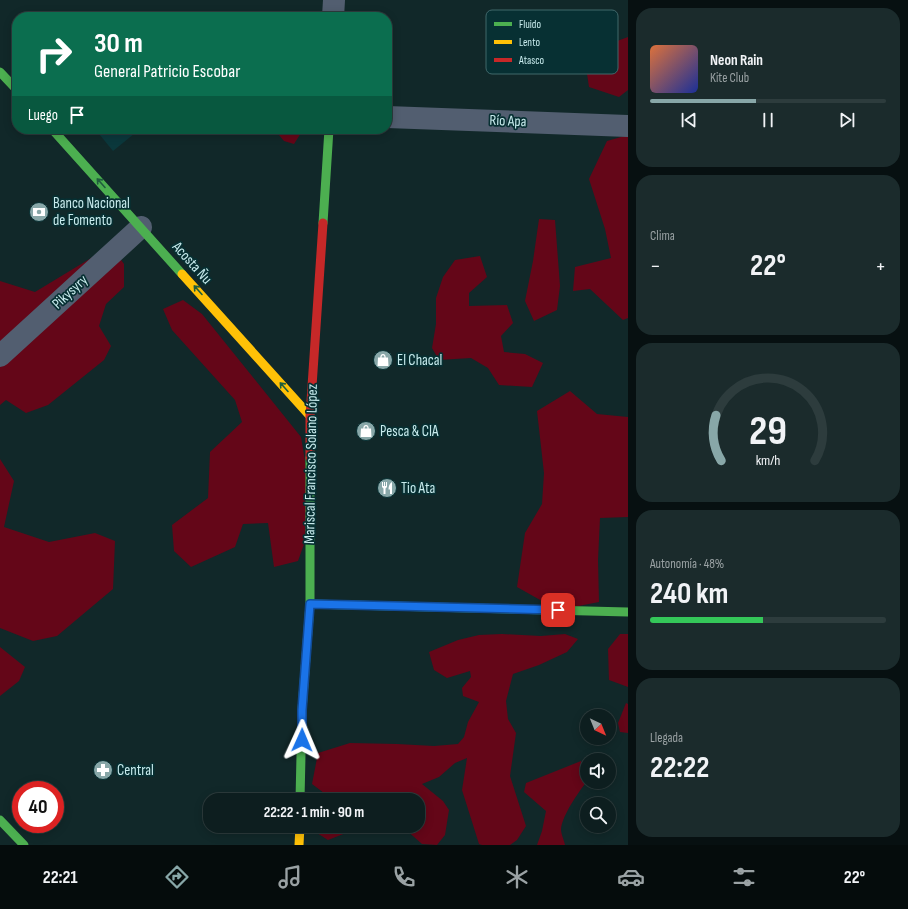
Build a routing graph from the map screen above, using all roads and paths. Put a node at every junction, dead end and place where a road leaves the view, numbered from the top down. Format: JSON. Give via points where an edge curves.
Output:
{"nodes":[{"id":1,"x":334,"y":0,"type":"edge"},
{"id":2,"x":333,"y":12,"type":"edge"},
{"id":3,"x":0,"y":72,"type":"edge"},
{"id":4,"x":12,"y":85,"type":"edge"},
{"id":5,"x":392,"y":117,"type":"edge"},
{"id":6,"x":628,"y":126,"type":"edge"},
{"id":7,"x":57,"y":134,"type":"edge"},
{"id":8,"x":329,"y":134,"type":"edge"},
{"id":9,"x":141,"y":227,"type":"junction"},
{"id":10,"x":0,"y":356,"type":"edge"},
{"id":11,"x":310,"y":416,"type":"junction"},
{"id":12,"x":310,"y":604,"type":"junction"},
{"id":13,"x":628,"y":612,"type":"edge"},
{"id":14,"x":300,"y":793,"type":"edge"},
{"id":15,"x":0,"y":820,"type":"edge"},
{"id":16,"x":300,"y":833,"type":"edge"},
{"id":17,"x":24,"y":845,"type":"edge"},
{"id":18,"x":299,"y":845,"type":"edge"}],
"edges":[{"from":1,"to":2,"type":"street"},
{"from":3,"to":4,"type":"street"},
{"from":5,"to":6,"type":"street","name":"Río Apa"},
{"from":9,"to":7,"type":"street","name":"Acosta Ñu","one_way":true},
{"from":8,"to":11,"type":"street","name":"Mariscal Francisco Solano López"},
{"from":9,"to":10,"type":"street","name":"Pikysyry"},
{"from":11,"to":9,"type":"street","name":"Acosta Ñu","one_way":true},
{"from":11,"to":12,"type":"street","name":"Mariscal Francisco Solano López"},
{"from":12,"to":13,"type":"street"},
{"from":12,"to":14,"type":"street","name":"Mariscal Francisco Solano López","via":[[302,710]]},
{"from":15,"to":17,"type":"street"},
{"from":16,"to":18,"type":"street"}]}
